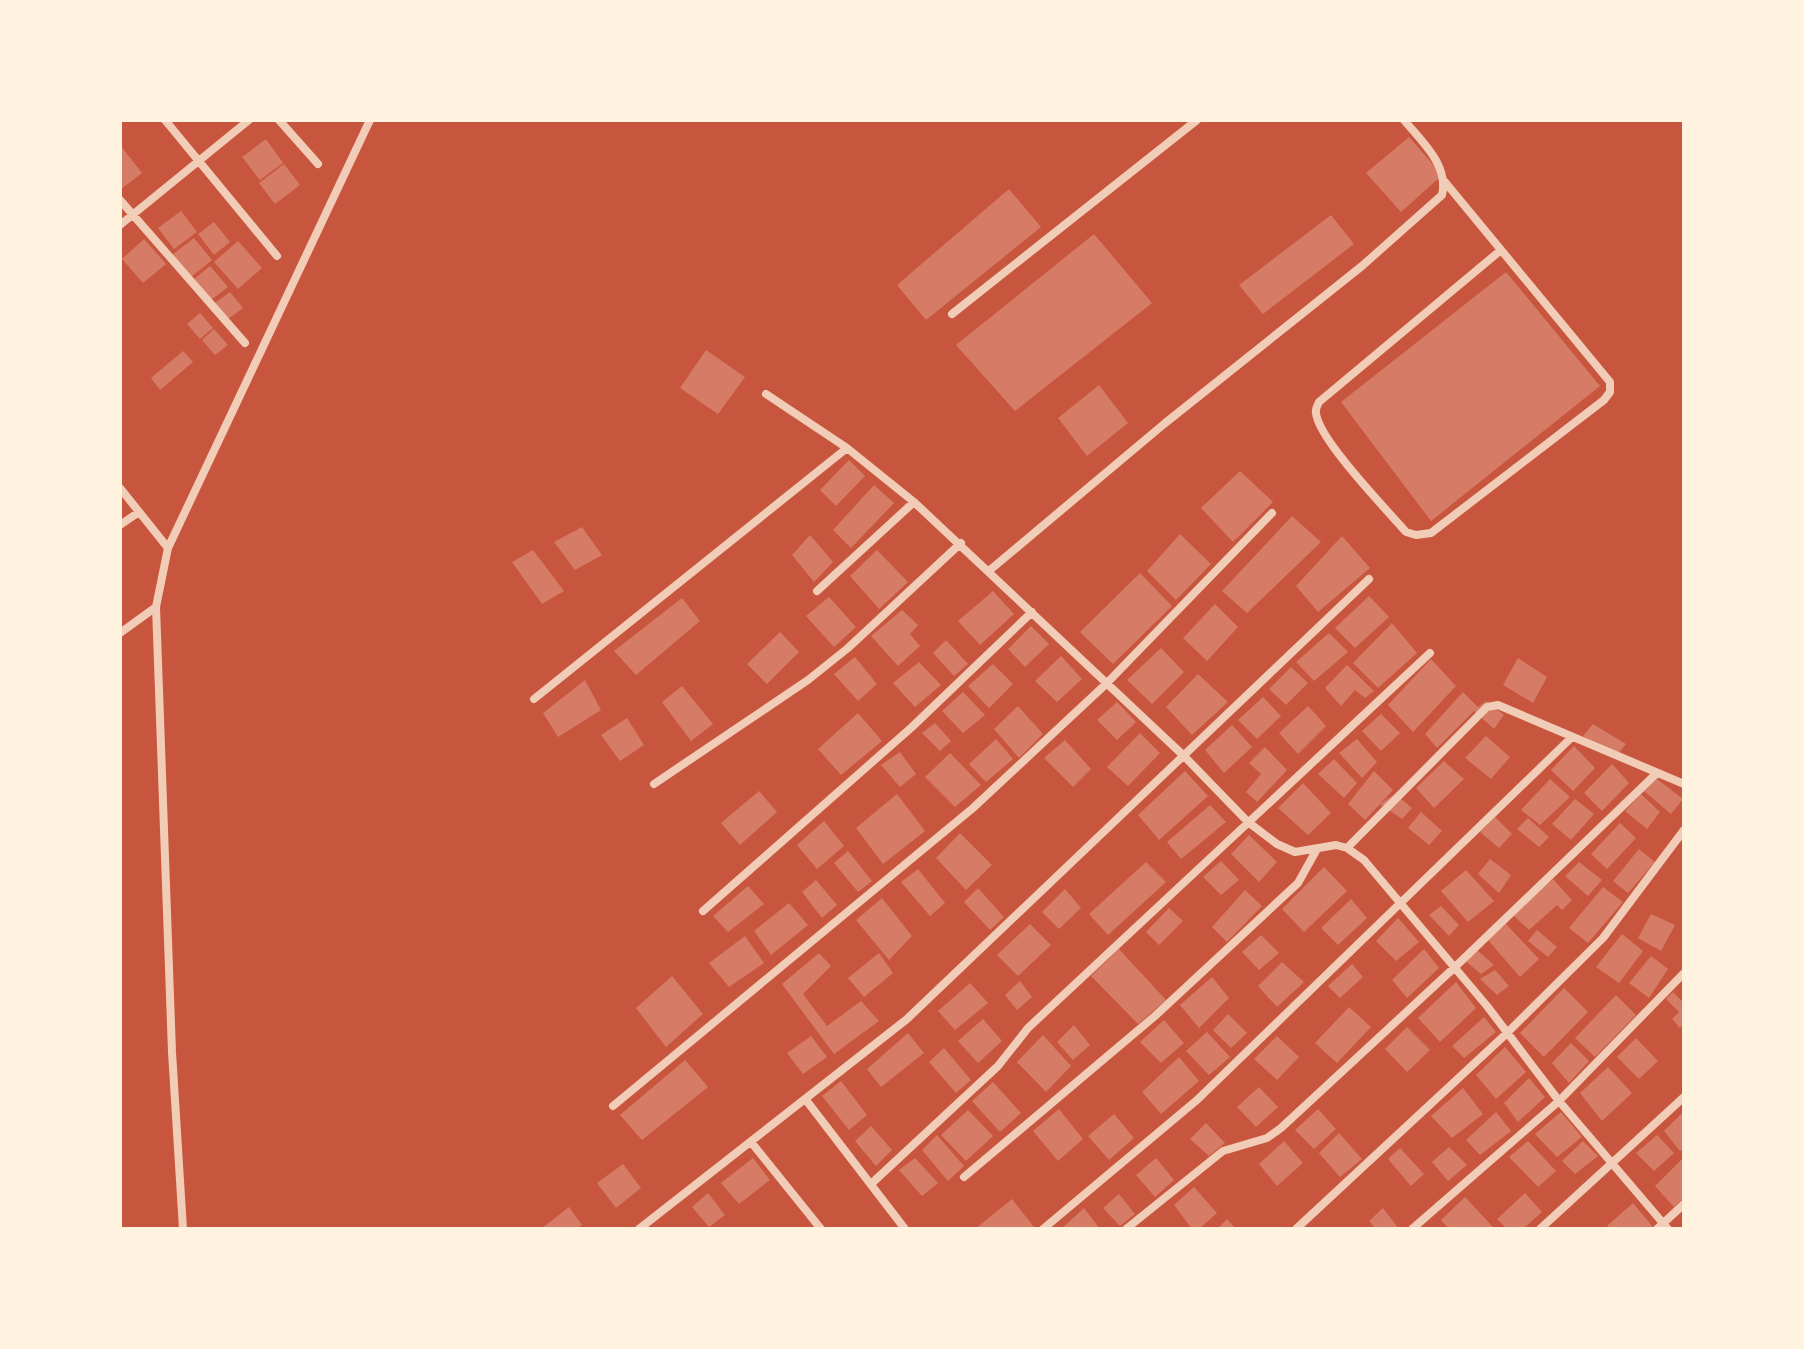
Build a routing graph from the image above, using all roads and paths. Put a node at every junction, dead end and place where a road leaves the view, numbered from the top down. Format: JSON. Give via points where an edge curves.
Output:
{"nodes":[{"id":1,"x":165,"y":120,"type":"edge"},
{"id":2,"x":249,"y":120,"type":"edge"},
{"id":3,"x":279,"y":120,"type":"edge"},
{"id":4,"x":370,"y":120,"type":"edge"},
{"id":5,"x":1197,"y":120,"type":"edge"},
{"id":6,"x":1404,"y":120,"type":"edge"},
{"id":7,"x":200,"y":162,"type":"junction"},
{"id":8,"x":318,"y":164,"type":"dead end"},
{"id":9,"x":1445,"y":182,"type":"junction"},
{"id":10,"x":120,"y":200,"type":"edge"},
{"id":11,"x":132,"y":215,"type":"junction"},
{"id":12,"x":120,"y":225,"type":"edge"},
{"id":13,"x":1501,"y":250,"type":"junction"},
{"id":14,"x":277,"y":256,"type":"dead end"},
{"id":15,"x":952,"y":314,"type":"dead end"},
{"id":16,"x":245,"y":343,"type":"dead end"},
{"id":17,"x":766,"y":394,"type":"dead end"},
{"id":18,"x":847,"y":448,"type":"junction"},
{"id":19,"x":120,"y":488,"type":"edge"},
{"id":20,"x":914,"y":502,"type":"junction"},
{"id":21,"x":139,"y":512,"type":"junction"},
{"id":22,"x":1272,"y":513,"type":"dead end"},
{"id":23,"x":120,"y":525,"type":"edge"},
{"id":24,"x":961,"y":543,"type":"junction"},
{"id":25,"x":168,"y":548,"type":"junction"},
{"id":26,"x":990,"y":570,"type":"junction"},
{"id":27,"x":1369,"y":579,"type":"dead end"},
{"id":28,"x":817,"y":591,"type":"dead end"},
{"id":29,"x":156,"y":607,"type":"junction"},
{"id":30,"x":1032,"y":612,"type":"junction"},
{"id":31,"x":120,"y":633,"type":"edge"},
{"id":32,"x":1430,"y":653,"type":"dead end"},
{"id":33,"x":1106,"y":684,"type":"junction"},
{"id":34,"x":534,"y":699,"type":"dead end"},
{"id":35,"x":1572,"y":737,"type":"junction"},
{"id":36,"x":1184,"y":756,"type":"junction"},
{"id":37,"x":1657,"y":773,"type":"junction"},
{"id":38,"x":654,"y":784,"type":"dead end"},
{"id":39,"x":1684,"y":784,"type":"edge"},
{"id":40,"x":1248,"y":822,"type":"junction"},
{"id":41,"x":1684,"y":830,"type":"edge"},
{"id":42,"x":1347,"y":848,"type":"junction"},
{"id":43,"x":1317,"y":849,"type":"junction"},
{"id":44,"x":1401,"y":903,"type":"junction"},
{"id":45,"x":703,"y":911,"type":"dead end"},
{"id":46,"x":1455,"y":967,"type":"junction"},
{"id":47,"x":1684,"y":973,"type":"edge"},
{"id":48,"x":1506,"y":1034,"type":"junction"},
{"id":49,"x":1684,"y":1097,"type":"edge"},
{"id":50,"x":806,"y":1100,"type":"junction"},
{"id":51,"x":1559,"y":1101,"type":"junction"},
{"id":52,"x":613,"y":1106,"type":"dead end"},
{"id":53,"x":751,"y":1142,"type":"junction"},
{"id":54,"x":1613,"y":1163,"type":"junction"},
{"id":55,"x":964,"y":1177,"type":"dead end"},
{"id":56,"x":871,"y":1184,"type":"junction"},
{"id":57,"x":1684,"y":1204,"type":"edge"},
{"id":58,"x":1663,"y":1227,"type":"edge"},
{"id":59,"x":183,"y":1229,"type":"edge"},
{"id":60,"x":639,"y":1229,"type":"edge"},
{"id":61,"x":821,"y":1229,"type":"edge"},
{"id":62,"x":905,"y":1229,"type":"edge"},
{"id":63,"x":1043,"y":1229,"type":"edge"},
{"id":64,"x":1126,"y":1229,"type":"edge"},
{"id":65,"x":1296,"y":1229,"type":"edge"},
{"id":66,"x":1412,"y":1229,"type":"edge"},
{"id":67,"x":1540,"y":1229,"type":"edge"}],
"edges":[{"from":1,"to":7,"type":"street"},
{"from":2,"to":7,"type":"street"},
{"from":3,"to":8,"type":"street"},
{"from":4,"to":25,"type":"street"},
{"from":5,"to":15,"type":"street"},
{"from":6,"to":9,"type":"street","via":[[1436,159]]},
{"from":7,"to":11,"type":"street"},
{"from":7,"to":14,"type":"street"},
{"from":9,"to":13,"type":"street"},
{"from":9,"to":26,"type":"street","via":[[1442,195],[1362,266]]},
{"from":10,"to":11,"type":"street"},
{"from":11,"to":12,"type":"street"},
{"from":11,"to":16,"type":"street"},
{"from":13,"to":13,"type":"street","via":[[1316,409],[1335,450],[1406,532],[1431,533],[1610,392],[1610,382]]},
{"from":17,"to":18,"type":"street"},
{"from":18,"to":20,"type":"street"},
{"from":18,"to":34,"type":"street"},
{"from":19,"to":21,"type":"street"},
{"from":20,"to":24,"type":"street"},
{"from":20,"to":28,"type":"street"},
{"from":21,"to":23,"type":"street"},
{"from":21,"to":25,"type":"street"},
{"from":22,"to":33,"type":"street"},
{"from":24,"to":26,"type":"street"},
{"from":24,"to":38,"type":"street","via":[[808,680]]},
{"from":25,"to":29,"type":"street"},
{"from":26,"to":30,"type":"street"},
{"from":27,"to":36,"type":"street"},
{"from":29,"to":31,"type":"street"},
{"from":29,"to":59,"type":"street"},
{"from":30,"to":33,"type":"street"},
{"from":30,"to":45,"type":"street","via":[[912,727]]},
{"from":32,"to":40,"type":"street"},
{"from":33,"to":36,"type":"street"},
{"from":33,"to":52,"type":"street","via":[[973,808]]},
{"from":35,"to":37,"type":"street"},
{"from":35,"to":42,"type":"street","via":[[1498,705],[1487,707]]},
{"from":35,"to":44,"type":"street"},
{"from":36,"to":40,"type":"street"},
{"from":36,"to":50,"type":"street","via":[[907,1019]]},
{"from":37,"to":39,"type":"street"},
{"from":37,"to":46,"type":"street"},
{"from":40,"to":43,"type":"street","via":[[1295,852]]},
{"from":40,"to":56,"type":"street"},
{"from":41,"to":48,"type":"street","via":[[1603,938]]},
{"from":42,"to":43,"type":"street"},
{"from":42,"to":44,"type":"street"},
{"from":43,"to":55,"type":"street","via":[[1298,883],[1166,1006]]},
{"from":44,"to":46,"type":"street"},
{"from":44,"to":63,"type":"street","via":[[1197,1100]]},
{"from":46,"to":48,"type":"street"},
{"from":46,"to":64,"type":"street","via":[[1281,1128],[1267,1138],[1223,1151]]},
{"from":47,"to":51,"type":"street"},
{"from":48,"to":51,"type":"street"},
{"from":48,"to":65,"type":"street"},
{"from":49,"to":54,"type":"street"},
{"from":50,"to":53,"type":"street"},
{"from":50,"to":56,"type":"street"},
{"from":51,"to":54,"type":"street"},
{"from":51,"to":66,"type":"street"},
{"from":53,"to":60,"type":"street"},
{"from":53,"to":61,"type":"street"},
{"from":54,"to":58,"type":"street"},
{"from":54,"to":67,"type":"street"},
{"from":56,"to":62,"type":"street"},
{"from":57,"to":58,"type":"street"}]}
